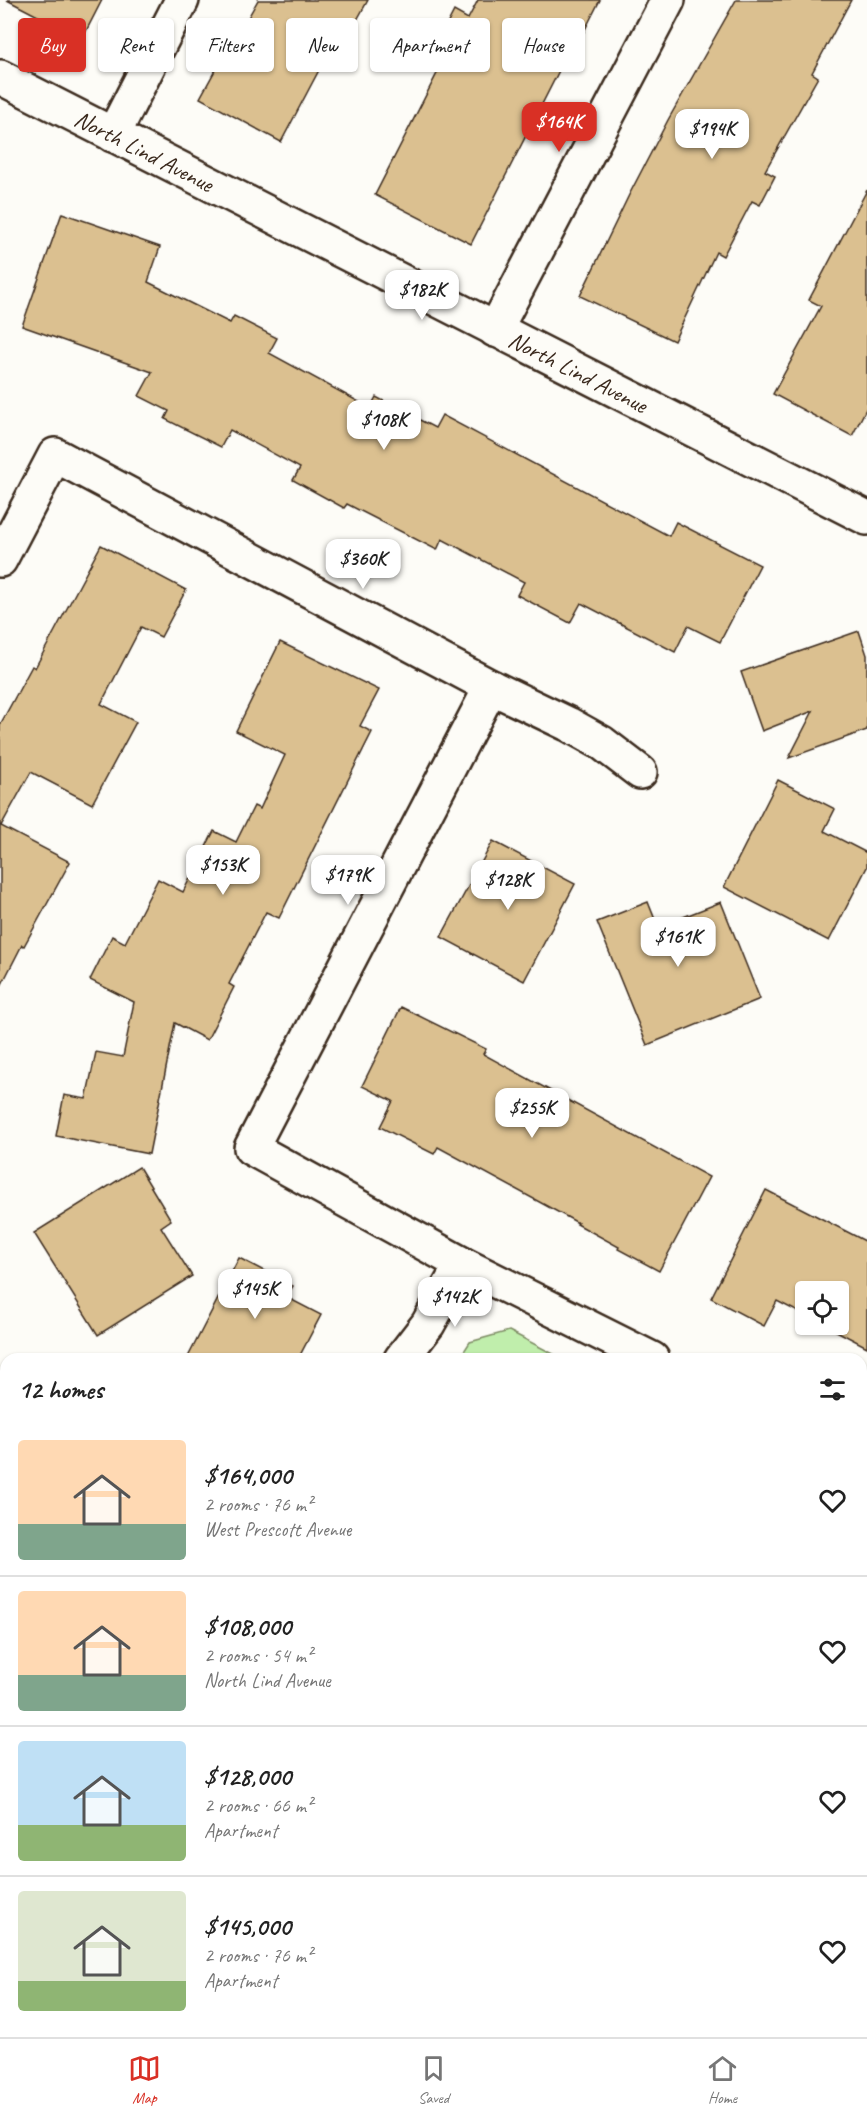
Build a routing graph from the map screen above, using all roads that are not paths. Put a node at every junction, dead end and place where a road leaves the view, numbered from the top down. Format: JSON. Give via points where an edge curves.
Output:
{"nodes":[{"id":1,"x":182,"y":0,"type":"edge"},
{"id":2,"x":668,"y":0,"type":"edge"},
{"id":3,"x":0,"y":77,"type":"edge"},
{"id":4,"x":113,"y":135,"type":"junction"},
{"id":5,"x":495,"y":330,"type":"junction"},
{"id":6,"x":867,"y":518,"type":"edge"},
{"id":7,"x":0,"y":560,"type":"edge"},
{"id":8,"x":491,"y":687,"type":"junction"},
{"id":9,"x":640,"y":772,"type":"dead end"},
{"id":10,"x":462,"y":1264,"type":"junction"},
{"id":11,"x":405,"y":1353,"type":"edge"},
{"id":12,"x":640,"y":1353,"type":"edge"}],
"edges":[{"from":1,"to":4,"type":"street"},
{"from":2,"to":5,"type":"street"},
{"from":3,"to":4,"type":"street","name":"North Lind Avenue"},
{"from":4,"to":5,"type":"street","name":"North Lind Avenue"},
{"from":5,"to":6,"type":"street","name":"North Lind Avenue"},
{"from":7,"to":8,"type":"street","via":[[55,455]]},
{"from":8,"to":9,"type":"street","via":[[602,743]]},
{"from":8,"to":10,"type":"street","via":[[251,1148]]},
{"from":10,"to":11,"type":"street","via":[[428,1324]]},
{"from":10,"to":12,"type":"street"}]}
